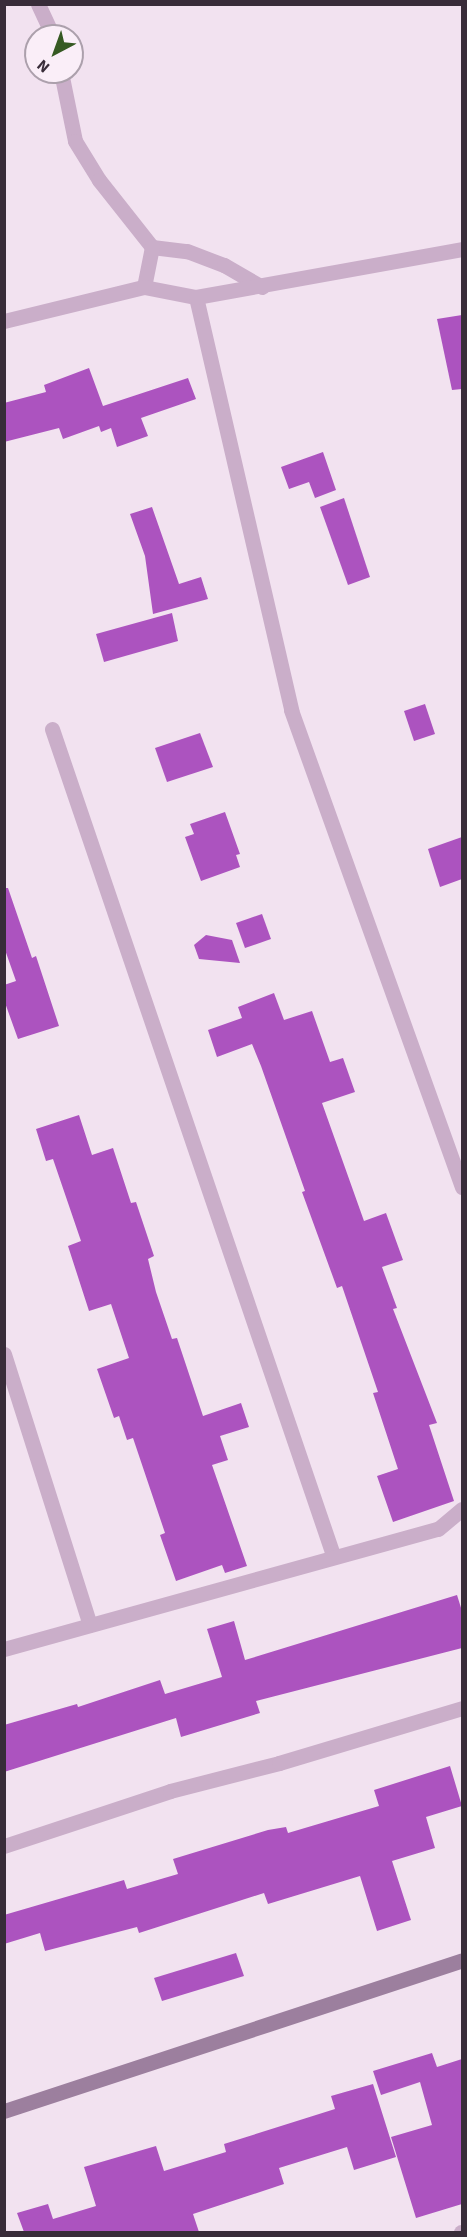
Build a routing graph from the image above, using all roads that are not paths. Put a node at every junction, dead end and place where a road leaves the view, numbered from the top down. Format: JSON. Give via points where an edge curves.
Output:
{"nodes":[{"id":1,"x":38,"y":4,"type":"edge"},
{"id":2,"x":47,"y":24,"type":"edge"},
{"id":3,"x":63,"y":84,"type":"edge"},
{"id":4,"x":152,"y":247,"type":"junction"},
{"id":5,"x":462,"y":249,"type":"edge"},
{"id":6,"x":144,"y":287,"type":"junction"},
{"id":7,"x":262,"y":287,"type":"junction"},
{"id":8,"x":196,"y":297,"type":"junction"},
{"id":9,"x":4,"y":321,"type":"edge"},
{"id":10,"x":52,"y":729,"type":"dead end"},
{"id":11,"x":462,"y":1187,"type":"edge"},
{"id":12,"x":4,"y":1354,"type":"edge"},
{"id":13,"x":462,"y":1509,"type":"edge"},
{"id":14,"x":333,"y":1555,"type":"junction"},
{"id":15,"x":90,"y":1625,"type":"junction"},
{"id":16,"x":4,"y":1649,"type":"edge"},
{"id":17,"x":462,"y":1708,"type":"edge"},
{"id":18,"x":4,"y":1846,"type":"edge"},
{"id":19,"x":462,"y":1960,"type":"edge"},
{"id":20,"x":4,"y":2111,"type":"edge"}],
"edges":[{"from":1,"to":2,"type":"street"},
{"from":3,"to":4,"type":"street","via":[[75,141],[99,180]]},
{"from":4,"to":6,"type":"street"},
{"from":4,"to":7,"type":"street","via":[[187,251],[224,265]]},
{"from":5,"to":7,"type":"street"},
{"from":6,"to":8,"type":"street"},
{"from":6,"to":9,"type":"street"},
{"from":7,"to":8,"type":"street"},
{"from":8,"to":11,"type":"street","via":[[291,710]]},
{"from":10,"to":14,"type":"street"},
{"from":12,"to":15,"type":"street"},
{"from":13,"to":14,"type":"street","via":[[438,1528]]},
{"from":14,"to":15,"type":"street"},
{"from":15,"to":16,"type":"street"},
{"from":17,"to":18,"type":"street","via":[[170,1791]]},
{"from":19,"to":20,"type":"street"}]}
